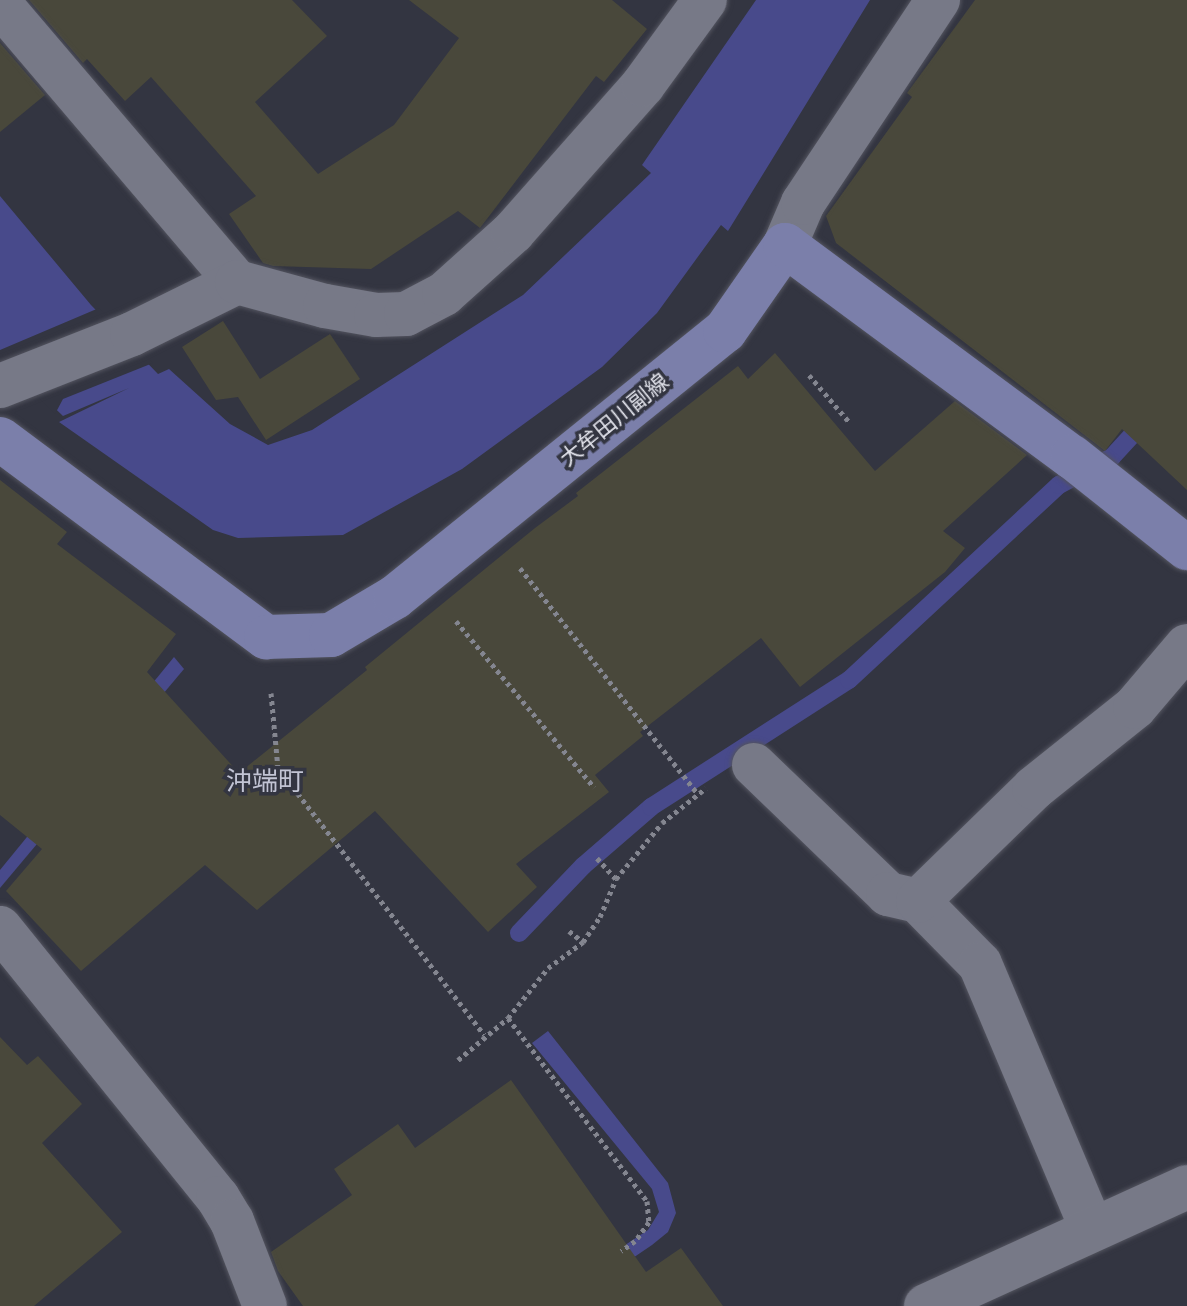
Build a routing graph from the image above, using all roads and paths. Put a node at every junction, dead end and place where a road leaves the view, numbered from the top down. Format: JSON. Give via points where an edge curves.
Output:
{"nodes":[{"id":1,"x":705,"y":0,"type":"edge"},
{"id":2,"x":938,"y":0,"type":"edge"},
{"id":3,"x":0,"y":4,"type":"edge"},
{"id":4,"x":785,"y":245,"type":"junction"},
{"id":5,"x":237,"y":282,"type":"junction"},
{"id":6,"x":809,"y":375,"type":"dead end"},
{"id":7,"x":3,"y":385,"type":"edge"},
{"id":8,"x":850,"y":423,"type":"dead end"},
{"id":9,"x":0,"y":439,"type":"edge"},
{"id":10,"x":484,"y":524,"type":"junction"},
{"id":11,"x":1187,"y":548,"type":"edge"},
{"id":12,"x":420,"y":577,"type":"junction"},
{"id":13,"x":266,"y":637,"type":"junction"},
{"id":14,"x":1187,"y":646,"type":"edge"},
{"id":15,"x":754,"y":765,"type":"joint"},
{"id":16,"x":594,"y":787,"type":"dead end"},
{"id":17,"x":697,"y":793,"type":"junction"},
{"id":18,"x":597,"y":858,"type":"dead end"},
{"id":19,"x":616,"y":879,"type":"junction"},
{"id":20,"x":918,"y":901,"type":"junction"},
{"id":21,"x":0,"y":928,"type":"edge"},
{"id":22,"x":569,"y":931,"type":"dead end"},
{"id":23,"x":583,"y":942,"type":"junction"},
{"id":24,"x":508,"y":1018,"type":"junction"},
{"id":25,"x":484,"y":1035,"type":"junction"},
{"id":26,"x":458,"y":1060,"type":"dead end"},
{"id":27,"x":1187,"y":1187,"type":"edge"},
{"id":28,"x":1092,"y":1229,"type":"junction"},
{"id":29,"x":621,"y":1251,"type":"dead end"},
{"id":30,"x":265,"y":1306,"type":"edge"},
{"id":31,"x":926,"y":1306,"type":"edge"}],
"edges":[{"from":1,"to":5,"type":"street","via":[[643,85],[513,232],[444,294],[406,314],[376,315]]},
{"from":2,"to":4,"type":"street","via":[[803,203]]},
{"from":3,"to":5,"type":"street"},
{"from":4,"to":10,"type":"main road","name":"大牟田川副線","via":[[725,331]]},
{"from":4,"to":11,"type":"main road"},
{"from":5,"to":7,"type":"street","via":[[132,334]]},
{"from":6,"to":8,"type":"path"},
{"from":9,"to":13,"type":"main road"},
{"from":10,"to":12,"type":"main road","name":"大牟田川副線"},
{"from":10,"to":17,"type":"path"},
{"from":12,"to":13,"type":"main road","name":"大牟田川副線","via":[[331,635]]},
{"from":12,"to":16,"type":"path"},
{"from":13,"to":25,"type":"path","via":[[278,768]]},
{"from":14,"to":20,"type":"street","via":[[1135,707],[1034,788]]},
{"from":15,"to":17,"type":"path"},
{"from":15,"to":20,"type":"street","via":[[888,894]]},
{"from":17,"to":19,"type":"path","via":[[662,823]]},
{"from":18,"to":19,"type":"path"},
{"from":19,"to":23,"type":"path"},
{"from":20,"to":28,"type":"street","via":[[980,964]]},
{"from":21,"to":30,"type":"street","via":[[218,1198]]},
{"from":22,"to":23,"type":"path"},
{"from":23,"to":24,"type":"path","via":[[548,968]]},
{"from":24,"to":25,"type":"path"},
{"from":24,"to":29,"type":"path","via":[[647,1201],[649,1222]]},
{"from":25,"to":26,"type":"path"},
{"from":27,"to":28,"type":"street"},
{"from":28,"to":31,"type":"street"}]}
